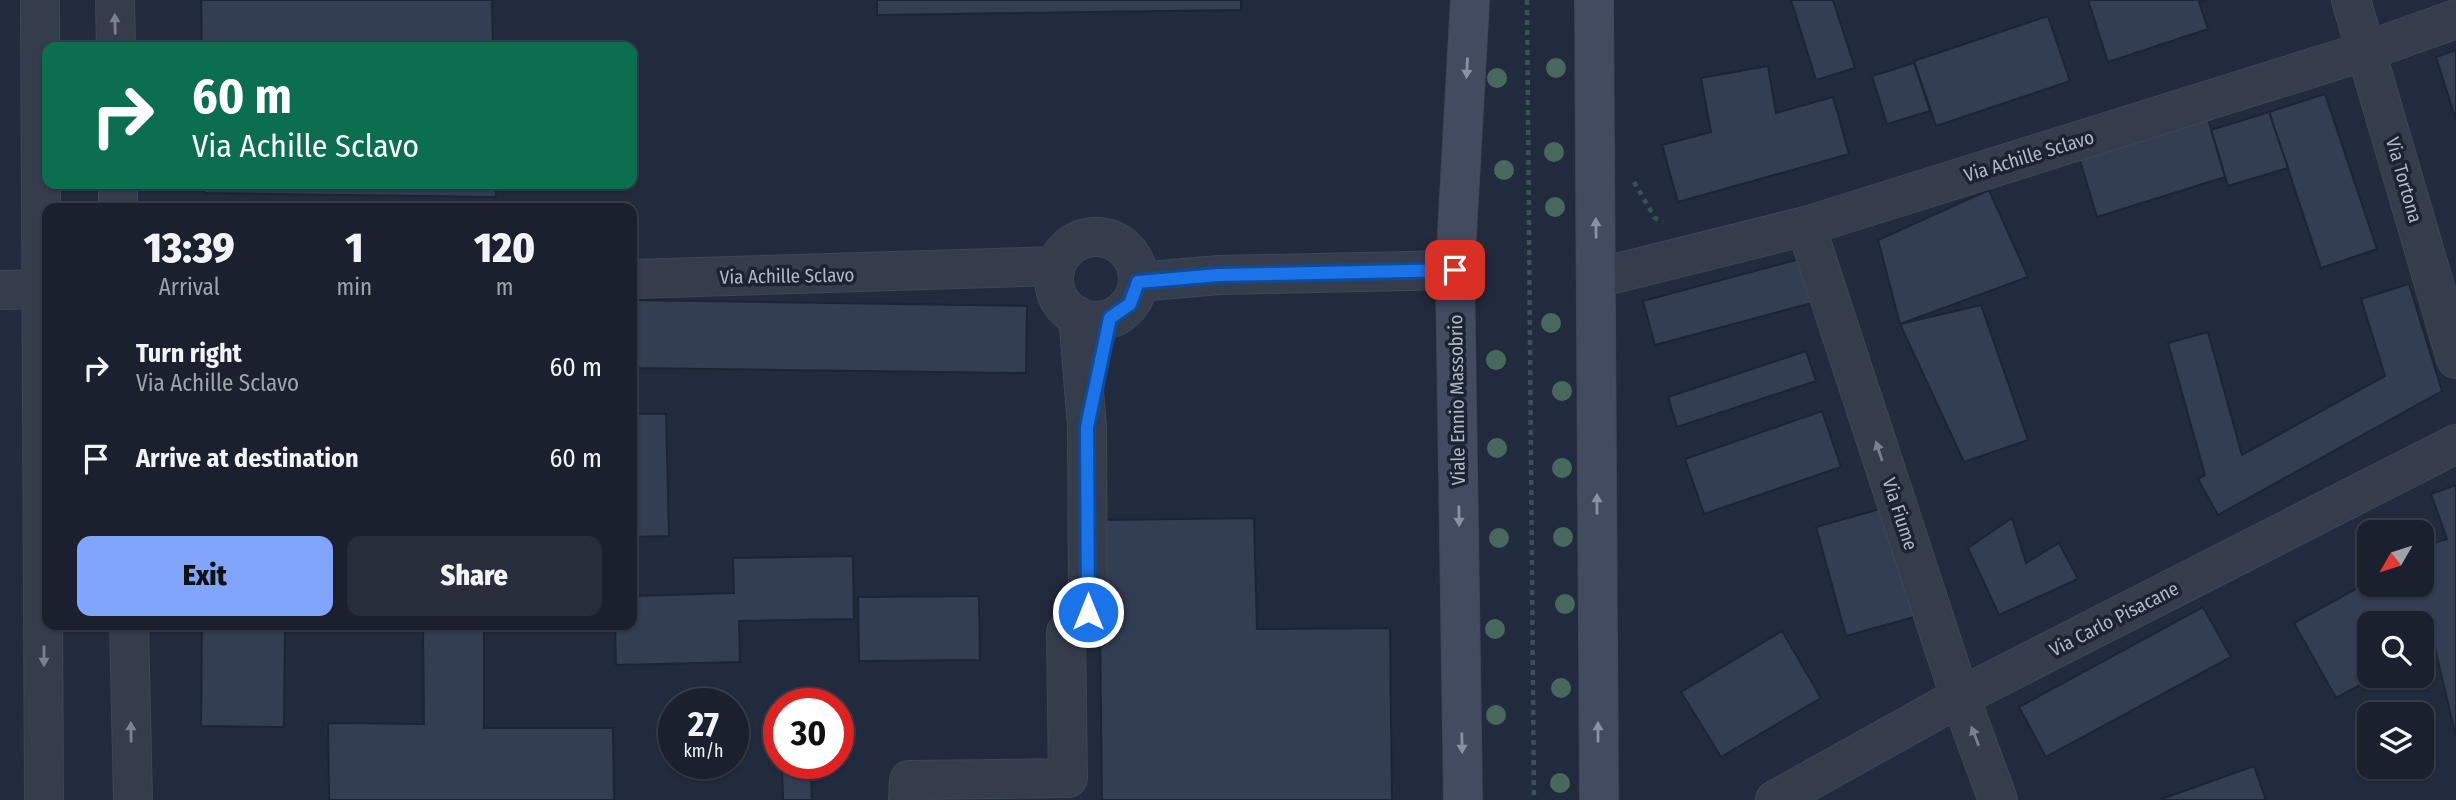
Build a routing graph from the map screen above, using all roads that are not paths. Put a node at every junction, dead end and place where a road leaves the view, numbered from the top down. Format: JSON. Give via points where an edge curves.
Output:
{"nodes":[{"id":1,"x":40,"y":0,"type":"edge"},
{"id":2,"x":115,"y":0,"type":"edge"},
{"id":3,"x":1470,"y":0,"type":"edge"},
{"id":4,"x":1594,"y":0,"type":"edge"},
{"id":5,"x":2351,"y":0,"type":"edge"},
{"id":6,"x":2456,"y":19,"type":"edge"},
{"id":7,"x":116,"y":42,"type":"edge"},
{"id":8,"x":2366,"y":51,"type":"junction"},
{"id":9,"x":42,"y":116,"type":"edge"},
{"id":10,"x":1806,"y":226,"type":"junction"},
{"id":11,"x":1455,"y":270,"type":"junction"},
{"id":12,"x":1055,"y":274,"type":"junction"},
{"id":13,"x":1137,"y":274,"type":"junction"},
{"id":14,"x":1597,"y":278,"type":"junction"},
{"id":15,"x":637,"y":279,"type":"edge"},
{"id":16,"x":42,"y":289,"type":"edge"},
{"id":17,"x":0,"y":290,"type":"edge"},
{"id":18,"x":1094,"y":317,"type":"junction"},
{"id":19,"x":2456,"y":359,"type":"edge"},
{"id":20,"x":2456,"y":444,"type":"edge"},
{"id":21,"x":44,"y":630,"type":"edge"},
{"id":22,"x":129,"y":630,"type":"edge"},
{"id":23,"x":1960,"y":697,"type":"junction"},
{"id":24,"x":44,"y":800,"type":"edge"},
{"id":25,"x":133,"y":800,"type":"edge"},
{"id":26,"x":908,"y":800,"type":"edge"},
{"id":27,"x":1463,"y":800,"type":"edge"},
{"id":28,"x":1599,"y":800,"type":"edge"},
{"id":29,"x":1775,"y":800,"type":"edge"},
{"id":30,"x":1998,"y":800,"type":"edge"}],
"edges":[{"from":1,"to":9,"type":"street"},
{"from":7,"to":2,"type":"street","one_way":true},
{"from":3,"to":11,"type":"main road","name":"Viale Ennio Massobrio","one_way":true},
{"from":14,"to":4,"type":"main road","one_way":true},
{"from":5,"to":8,"type":"street","name":"Via Tortona"},
{"from":6,"to":8,"type":"street","name":"Via Achille Sclavo"},
{"from":8,"to":10,"type":"street","name":"Via Achille Sclavo"},
{"from":8,"to":19,"type":"street","name":"Via Tortona"},
{"from":10,"to":14,"type":"street","name":"Via Achille Sclavo"},
{"from":23,"to":10,"type":"street","name":"Via Fiume","one_way":true},
{"from":11,"to":13,"type":"street"},
{"from":11,"to":27,"type":"main road","name":"Viale Ennio Massobrio","one_way":true},
{"from":12,"to":13,"type":"street","via":[[1071,245],[1096,236],[1121,244]]},
{"from":12,"to":15,"type":"street","name":"Via Achille Sclavo"},
{"from":12,"to":18,"type":"street","via":[[1061,302]]},
{"from":13,"to":18,"type":"street","via":[[1130,304]]},
{"from":28,"to":14,"type":"main road","one_way":true},
{"from":16,"to":17,"type":"street"},
{"from":18,"to":26,"type":"street","via":[[1087,427],[1088,612],[1066,632],[1068,778],[909,780]]},
{"from":20,"to":23,"type":"street","name":"Via Carlo Pisacane"},
{"from":21,"to":24,"type":"street","one_way":true},
{"from":25,"to":22,"type":"street","one_way":true},
{"from":23,"to":29,"type":"street","name":"Via Carlo Pisacane"},
{"from":30,"to":23,"type":"street","name":"Via Fiume","one_way":true}]}
